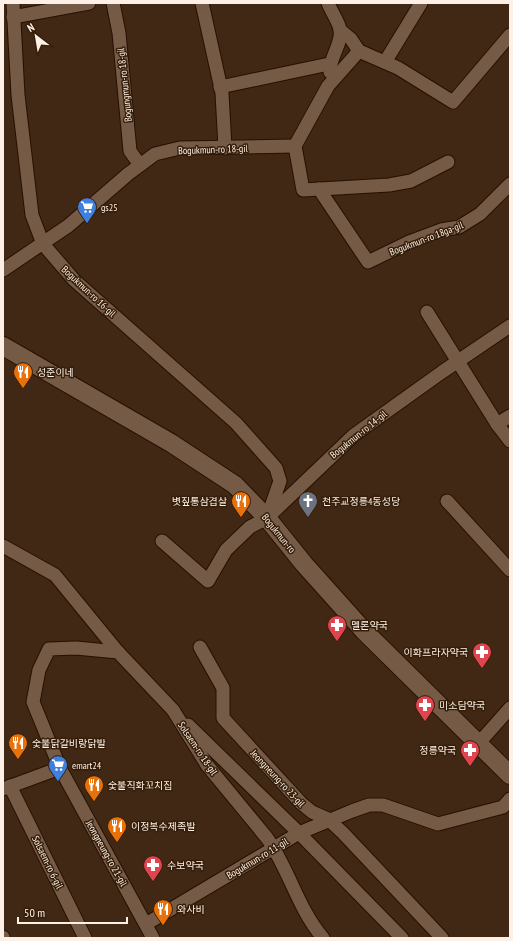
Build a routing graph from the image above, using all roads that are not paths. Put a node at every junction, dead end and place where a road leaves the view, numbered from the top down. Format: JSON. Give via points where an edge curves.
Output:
{"nodes":[{"id":1,"x":13,"y":3,"type":"edge"},
{"id":2,"x":89,"y":3,"type":"edge"},
{"id":3,"x":113,"y":3,"type":"edge"},
{"id":4,"x":202,"y":3,"type":"edge"},
{"id":5,"x":328,"y":3,"type":"edge"},
{"id":6,"x":421,"y":3,"type":"edge"},
{"id":7,"x":13,"y":17,"type":"junction"},
{"id":8,"x":340,"y":30,"type":"junction"},
{"id":9,"x":510,"y":35,"type":"edge"},
{"id":10,"x":359,"y":51,"type":"junction"},
{"id":11,"x":385,"y":62,"type":"junction"},
{"id":12,"x":329,"y":64,"type":"junction"},
{"id":13,"x":330,"y":84,"type":"junction"},
{"id":14,"x":220,"y":87,"type":"junction"},
{"id":15,"x":295,"y":146,"type":"junction"},
{"id":16,"x":225,"y":148,"type":"junction"},
{"id":17,"x":448,"y":162,"type":"dead end"},
{"id":18,"x":140,"y":165,"type":"junction"},
{"id":19,"x":510,"y":184,"type":"edge"},
{"id":20,"x":319,"y":189,"type":"junction"},
{"id":21,"x":43,"y":244,"type":"junction"},
{"id":22,"x":3,"y":270,"type":"edge"},
{"id":23,"x":427,"y":312,"type":"dead end"},
{"id":24,"x":510,"y":326,"type":"edge"},
{"id":25,"x":3,"y":346,"type":"edge"},
{"id":26,"x":458,"y":361,"type":"junction"},
{"id":27,"x":510,"y":416,"type":"edge"},
{"id":28,"x":497,"y":424,"type":"junction"},
{"id":29,"x":510,"y":441,"type":"edge"},
{"id":30,"x":447,"y":501,"type":"dead end"},
{"id":31,"x":267,"y":518,"type":"junction"},
{"id":32,"x":162,"y":542,"type":"dead end"},
{"id":33,"x":3,"y":546,"type":"edge"},
{"id":34,"x":510,"y":570,"type":"edge"},
{"id":35,"x":200,"y":647,"type":"dead end"},
{"id":36,"x":118,"y":652,"type":"junction"},
{"id":37,"x":510,"y":708,"type":"edge"},
{"id":38,"x":173,"y":710,"type":"junction"},
{"id":39,"x":478,"y":744,"type":"junction"},
{"id":40,"x":60,"y":768,"type":"junction"},
{"id":41,"x":510,"y":775,"type":"edge"},
{"id":42,"x":7,"y":787,"type":"edge"},
{"id":43,"x":510,"y":799,"type":"edge"},
{"id":44,"x":328,"y":819,"type":"junction"},
{"id":45,"x":299,"y":833,"type":"junction"},
{"id":46,"x":274,"y":848,"type":"junction"},
{"id":47,"x":146,"y":924,"type":"junction"},
{"id":48,"x":85,"y":938,"type":"edge"},
{"id":49,"x":143,"y":938,"type":"edge"},
{"id":50,"x":153,"y":938,"type":"edge"},
{"id":51,"x":323,"y":938,"type":"edge"},
{"id":52,"x":402,"y":938,"type":"edge"},
{"id":53,"x":442,"y":938,"type":"edge"}],
"edges":[{"from":1,"to":7,"type":"street","name":"Bogukmun-ro 16-gil"},
{"from":2,"to":7,"type":"street"},
{"from":3,"to":18,"type":"street","name":"Bogungmun-ro 18-gil","via":[[119,33],[130,151]]},
{"from":4,"to":14,"type":"street"},
{"from":5,"to":8,"type":"street"},
{"from":6,"to":11,"type":"street"},
{"from":7,"to":21,"type":"street","name":"Bogukmun-ro 16-gil","via":[[18,95],[32,215]]},
{"from":8,"to":10,"type":"street","via":[[351,39]]},
{"from":8,"to":12,"type":"street","via":[[337,47]]},
{"from":9,"to":11,"type":"street","via":[[453,102]]},
{"from":10,"to":11,"type":"street"},
{"from":10,"to":13,"type":"street"},
{"from":12,"to":13,"type":"street"},
{"from":12,"to":14,"type":"street"},
{"from":13,"to":15,"type":"street"},
{"from":14,"to":16,"type":"street"},
{"from":15,"to":16,"type":"street","name":"Bogukmun-ro 18-gil"},
{"from":15,"to":20,"type":"street","via":[[303,190]]},
{"from":16,"to":18,"type":"street","name":"Bogukmun-ro 18-gil","via":[[180,148],[155,154]]},
{"from":17,"to":20,"type":"street","via":[[411,181],[389,185]]},
{"from":18,"to":21,"type":"street","name":"Bogukmun-ro 18-gil"},
{"from":19,"to":20,"type":"street","name":"Bogukmun-ro 18ga-gil","via":[[480,214],[459,227],[441,230],[409,242],[368,262]]},
{"from":21,"to":22,"type":"street","name":"Bogukmun-ro 18-gil"},
{"from":21,"to":31,"type":"street","name":"Bogukmun-ro 16-gil","via":[[74,280],[236,423],[276,468],[280,481]]},
{"from":23,"to":26,"type":"street"},
{"from":24,"to":26,"type":"street","name":"Bogukmun-ro 14-gil"},
{"from":25,"to":31,"type":"main road","name":"Bogukmun-ro","via":[[200,461],[235,484]]},
{"from":26,"to":28,"type":"street"},
{"from":26,"to":31,"type":"street","name":"Bogukmun-ro 14-gil","via":[[354,435]]},
{"from":27,"to":28,"type":"street"},
{"from":28,"to":29,"type":"street"},
{"from":30,"to":34,"type":"street"},
{"from":31,"to":32,"type":"street","name":"Bogukmun-ro 14-gil","via":[[250,527],[226,550],[208,581]]},
{"from":31,"to":39,"type":"main road","name":"Bogukmun-ro","via":[[364,631]]},
{"from":33,"to":36,"type":"street","name":"Solsaem-ro 18-gil","via":[[55,575]]},
{"from":35,"to":44,"type":"street","name":"Jeongneung-ro 23-gil","via":[[223,688],[223,718],[301,804]]},
{"from":36,"to":38,"type":"street","name":"Solsaem-ro 18-gil"},
{"from":36,"to":40,"type":"street","via":[[76,648],[49,649],[39,670],[33,702]]},
{"from":37,"to":39,"type":"street"},
{"from":38,"to":45,"type":"street","name":"Bogukmun-ro 11-gil"},
{"from":38,"to":46,"type":"street","name":"Solsaem-ro 18-gil","via":[[207,765]]},
{"from":39,"to":41,"type":"main road","name":"Bogukmun-ro"},
{"from":40,"to":42,"type":"street","name":"Solsaem-ro 6-gil"},
{"from":40,"to":47,"type":"street","name":"Jeongneung-ro 21-gil"},
{"from":42,"to":48,"type":"street","name":"Solsaem-ro 6-gil"},
{"from":43,"to":44,"type":"street","via":[[503,807],[446,824],[428,822],[383,805],[369,806]]},
{"from":44,"to":45,"type":"street"},
{"from":44,"to":53,"type":"street","name":"Jeongneung-ro 23-gil"},
{"from":45,"to":46,"type":"street","name":"Bogukmun-ro 11-gil"},
{"from":45,"to":52,"type":"street"},
{"from":46,"to":47,"type":"street","name":"Bogukmun-ro 11-gil"},
{"from":46,"to":51,"type":"street","name":"Solsaem-ro 18-gil","via":[[305,912]]},
{"from":47,"to":49,"type":"street"},
{"from":47,"to":50,"type":"street","name":"Jeongneung-ro 21-gil"}]}
